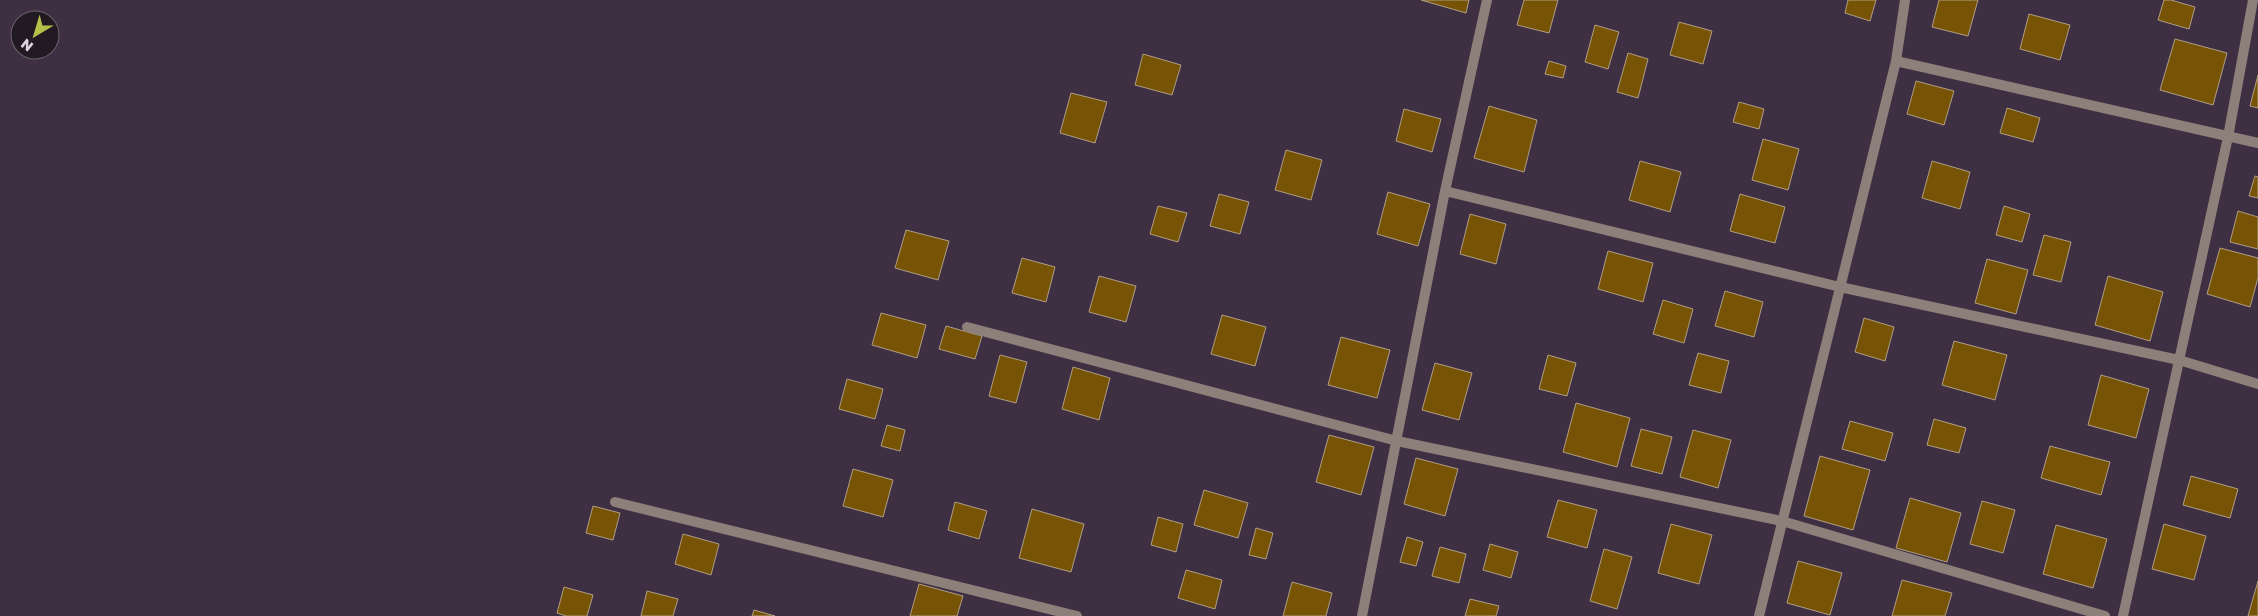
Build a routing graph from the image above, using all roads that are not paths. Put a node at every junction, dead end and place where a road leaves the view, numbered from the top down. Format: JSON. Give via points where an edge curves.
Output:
{"nodes":[{"id":1,"x":1487,"y":0,"type":"edge"},
{"id":2,"x":1905,"y":0,"type":"edge"},
{"id":3,"x":2252,"y":0,"type":"edge"},
{"id":4,"x":1896,"y":60,"type":"junction"},
{"id":5,"x":2228,"y":136,"type":"junction"},
{"id":6,"x":2258,"y":144,"type":"edge"},
{"id":7,"x":1445,"y":191,"type":"junction"},
{"id":8,"x":1840,"y":287,"type":"junction"},
{"id":9,"x":967,"y":328,"type":"dead end"},
{"id":10,"x":2179,"y":360,"type":"junction"},
{"id":11,"x":2258,"y":384,"type":"edge"},
{"id":12,"x":1397,"y":440,"type":"junction"},
{"id":13,"x":615,"y":502,"type":"dead end"},
{"id":14,"x":1782,"y":521,"type":"junction"},
{"id":15,"x":1077,"y":616,"type":"edge"},
{"id":16,"x":1362,"y":616,"type":"edge"},
{"id":17,"x":1759,"y":616,"type":"edge"},
{"id":18,"x":2105,"y":616,"type":"edge"},
{"id":19,"x":2124,"y":616,"type":"edge"}],
"edges":[{"from":1,"to":7,"type":"street"},
{"from":2,"to":4,"type":"street"},
{"from":3,"to":5,"type":"street"},
{"from":4,"to":5,"type":"street"},
{"from":4,"to":8,"type":"street"},
{"from":5,"to":6,"type":"street"},
{"from":5,"to":10,"type":"street"},
{"from":7,"to":8,"type":"street"},
{"from":7,"to":12,"type":"street"},
{"from":8,"to":10,"type":"street"},
{"from":8,"to":14,"type":"street"},
{"from":9,"to":12,"type":"street"},
{"from":10,"to":11,"type":"street"},
{"from":10,"to":19,"type":"street"},
{"from":12,"to":14,"type":"street"},
{"from":12,"to":16,"type":"street"},
{"from":13,"to":15,"type":"street"},
{"from":14,"to":17,"type":"street"},
{"from":14,"to":18,"type":"street"}]}
